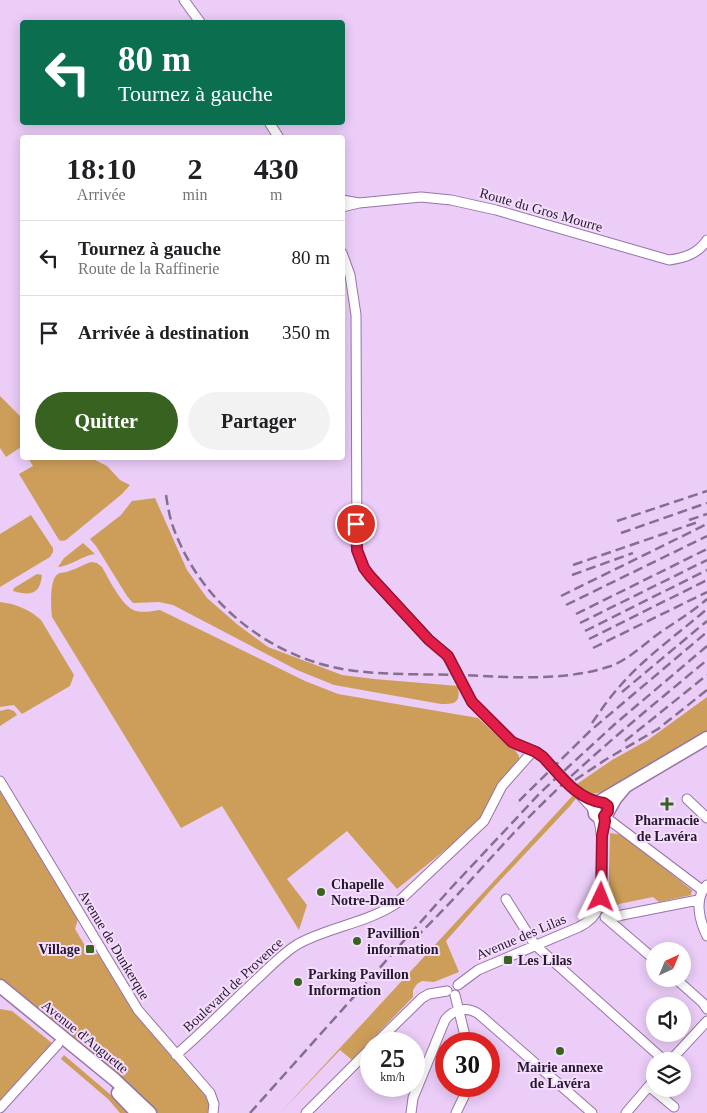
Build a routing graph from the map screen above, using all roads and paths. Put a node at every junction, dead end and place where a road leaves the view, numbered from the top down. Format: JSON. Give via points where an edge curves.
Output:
{"nodes":[{"id":1,"x":184,"y":0,"type":"edge"},
{"id":2,"x":199,"y":20,"type":"edge"},
{"id":3,"x":345,"y":200,"type":"edge"},
{"id":4,"x":360,"y":203,"type":"junction"},
{"id":5,"x":345,"y":206,"type":"edge"},
{"id":6,"x":707,"y":240,"type":"edge"},
{"id":7,"x":345,"y":261,"type":"edge"},
{"id":8,"x":707,"y":738,"type":"edge"},
{"id":9,"x":533,"y":751,"type":"junction"},
{"id":10,"x":0,"y":781,"type":"edge"},
{"id":11,"x":687,"y":799,"type":"dead end"},
{"id":12,"x":601,"y":810,"type":"junction"},
{"id":13,"x":707,"y":818,"type":"edge"},
{"id":14,"x":704,"y":887,"type":"edge"},
{"id":15,"x":506,"y":899,"type":"dead end"},
{"id":16,"x":698,"y":900,"type":"junction"},
{"id":17,"x":597,"y":911,"type":"junction"},
{"id":18,"x":607,"y":918,"type":"junction"},
{"id":19,"x":707,"y":936,"type":"edge"},
{"id":20,"x":535,"y":945,"type":"junction"},
{"id":21,"x":646,"y":952,"type":"edge"},
{"id":22,"x":0,"y":986,"type":"edge"},
{"id":23,"x":686,"y":988,"type":"edge"},
{"id":24,"x":451,"y":993,"type":"junction"},
{"id":25,"x":0,"y":996,"type":"edge"},
{"id":26,"x":707,"y":1009,"type":"edge"},
{"id":27,"x":458,"y":1011,"type":"junction"},
{"id":28,"x":707,"y":1021,"type":"edge"},
{"id":29,"x":387,"y":1032,"type":"edge"},
{"id":30,"x":464,"y":1032,"type":"edge"},
{"id":31,"x":58,"y":1044,"type":"junction"},
{"id":32,"x":655,"y":1052,"type":"edge"},
{"id":33,"x":678,"y":1052,"type":"edge"},
{"id":34,"x":176,"y":1055,"type":"junction"},
{"id":35,"x":360,"y":1060,"type":"edge"},
{"id":36,"x":646,"y":1090,"type":"edge"},
{"id":37,"x":464,"y":1097,"type":"edge"},
{"id":38,"x":664,"y":1097,"type":"edge"},
{"id":39,"x":0,"y":1108,"type":"edge"},
{"id":40,"x":674,"y":1108,"type":"dead end"},
{"id":41,"x":311,"y":1111,"type":"edge"},
{"id":42,"x":137,"y":1113,"type":"edge"},
{"id":43,"x":150,"y":1113,"type":"edge"},
{"id":44,"x":213,"y":1113,"type":"edge"},
{"id":45,"x":411,"y":1113,"type":"edge"},
{"id":46,"x":456,"y":1113,"type":"edge"},
{"id":47,"x":592,"y":1113,"type":"edge"},
{"id":48,"x":626,"y":1113,"type":"edge"}],
"edges":[{"from":1,"to":2,"type":"street"},
{"from":3,"to":4,"type":"street","name":"Route du Gros Mourre"},
{"from":4,"to":5,"type":"street","name":"Route du Gros Mourre"},
{"from":4,"to":6,"type":"street","name":"Route du Gros Mourre","via":[[421,197],[451,200],[668,260],[692,254]]},
{"from":7,"to":9,"type":"street","bridge":true,"via":[[356,315],[357,550],[370,576],[446,654],[472,702],[512,742]]},
{"from":8,"to":12,"type":"main road","via":[[610,796]]},
{"from":9,"to":12,"type":"street","bridge":true},
{"from":9,"to":34,"type":"street","name":"Boulevard de Provence","via":[[502,786],[484,821],[397,903],[296,945]]},
{"from":10,"to":34,"type":"street","name":"Avenue de Dunkerque","via":[[138,1010]]},
{"from":11,"to":13,"type":"street"},
{"from":12,"to":14,"type":"street"},
{"from":12,"to":17,"type":"street","via":[[601,897]]},
{"from":14,"to":16,"type":"street"},
{"from":15,"to":20,"type":"street"},
{"from":16,"to":18,"type":"street"},
{"from":16,"to":19,"type":"street"},
{"from":17,"to":18,"type":"street"},
{"from":17,"to":20,"type":"street","name":"Avenue des Lilas","via":[[583,925]]},
{"from":18,"to":21,"type":"street"},
{"from":20,"to":24,"type":"street","name":"Avenue des Lilas","via":[[478,970],[458,985],[451,983],[448,986]]},
{"from":20,"to":32,"type":"street"},
{"from":22,"to":43,"type":"main road","name":"Avenue d'Auguette","via":[[115,1080]]},
{"from":23,"to":26,"type":"street"},
{"from":24,"to":27,"type":"street"},
{"from":24,"to":29,"type":"street","via":[[429,994],[422,998]]},
{"from":25,"to":31,"type":"main road","name":"Avenue d'Auguette"},
{"from":27,"to":30,"type":"street"},
{"from":27,"to":45,"type":"street","via":[[451,1013],[446,1020]]},
{"from":27,"to":47,"type":"street","via":[[475,1011]]},
{"from":28,"to":33,"type":"street"},
{"from":31,"to":39,"type":"street"},
{"from":31,"to":42,"type":"main road","name":"Avenue d'Auguette","via":[[108,1084]]},
{"from":34,"to":44,"type":"street","name":"Avenue de Dunkerque","via":[[210,1093]]},
{"from":35,"to":41,"type":"street"},
{"from":36,"to":48,"type":"street"},
{"from":37,"to":46,"type":"street"},
{"from":38,"to":40,"type":"street"}]}
